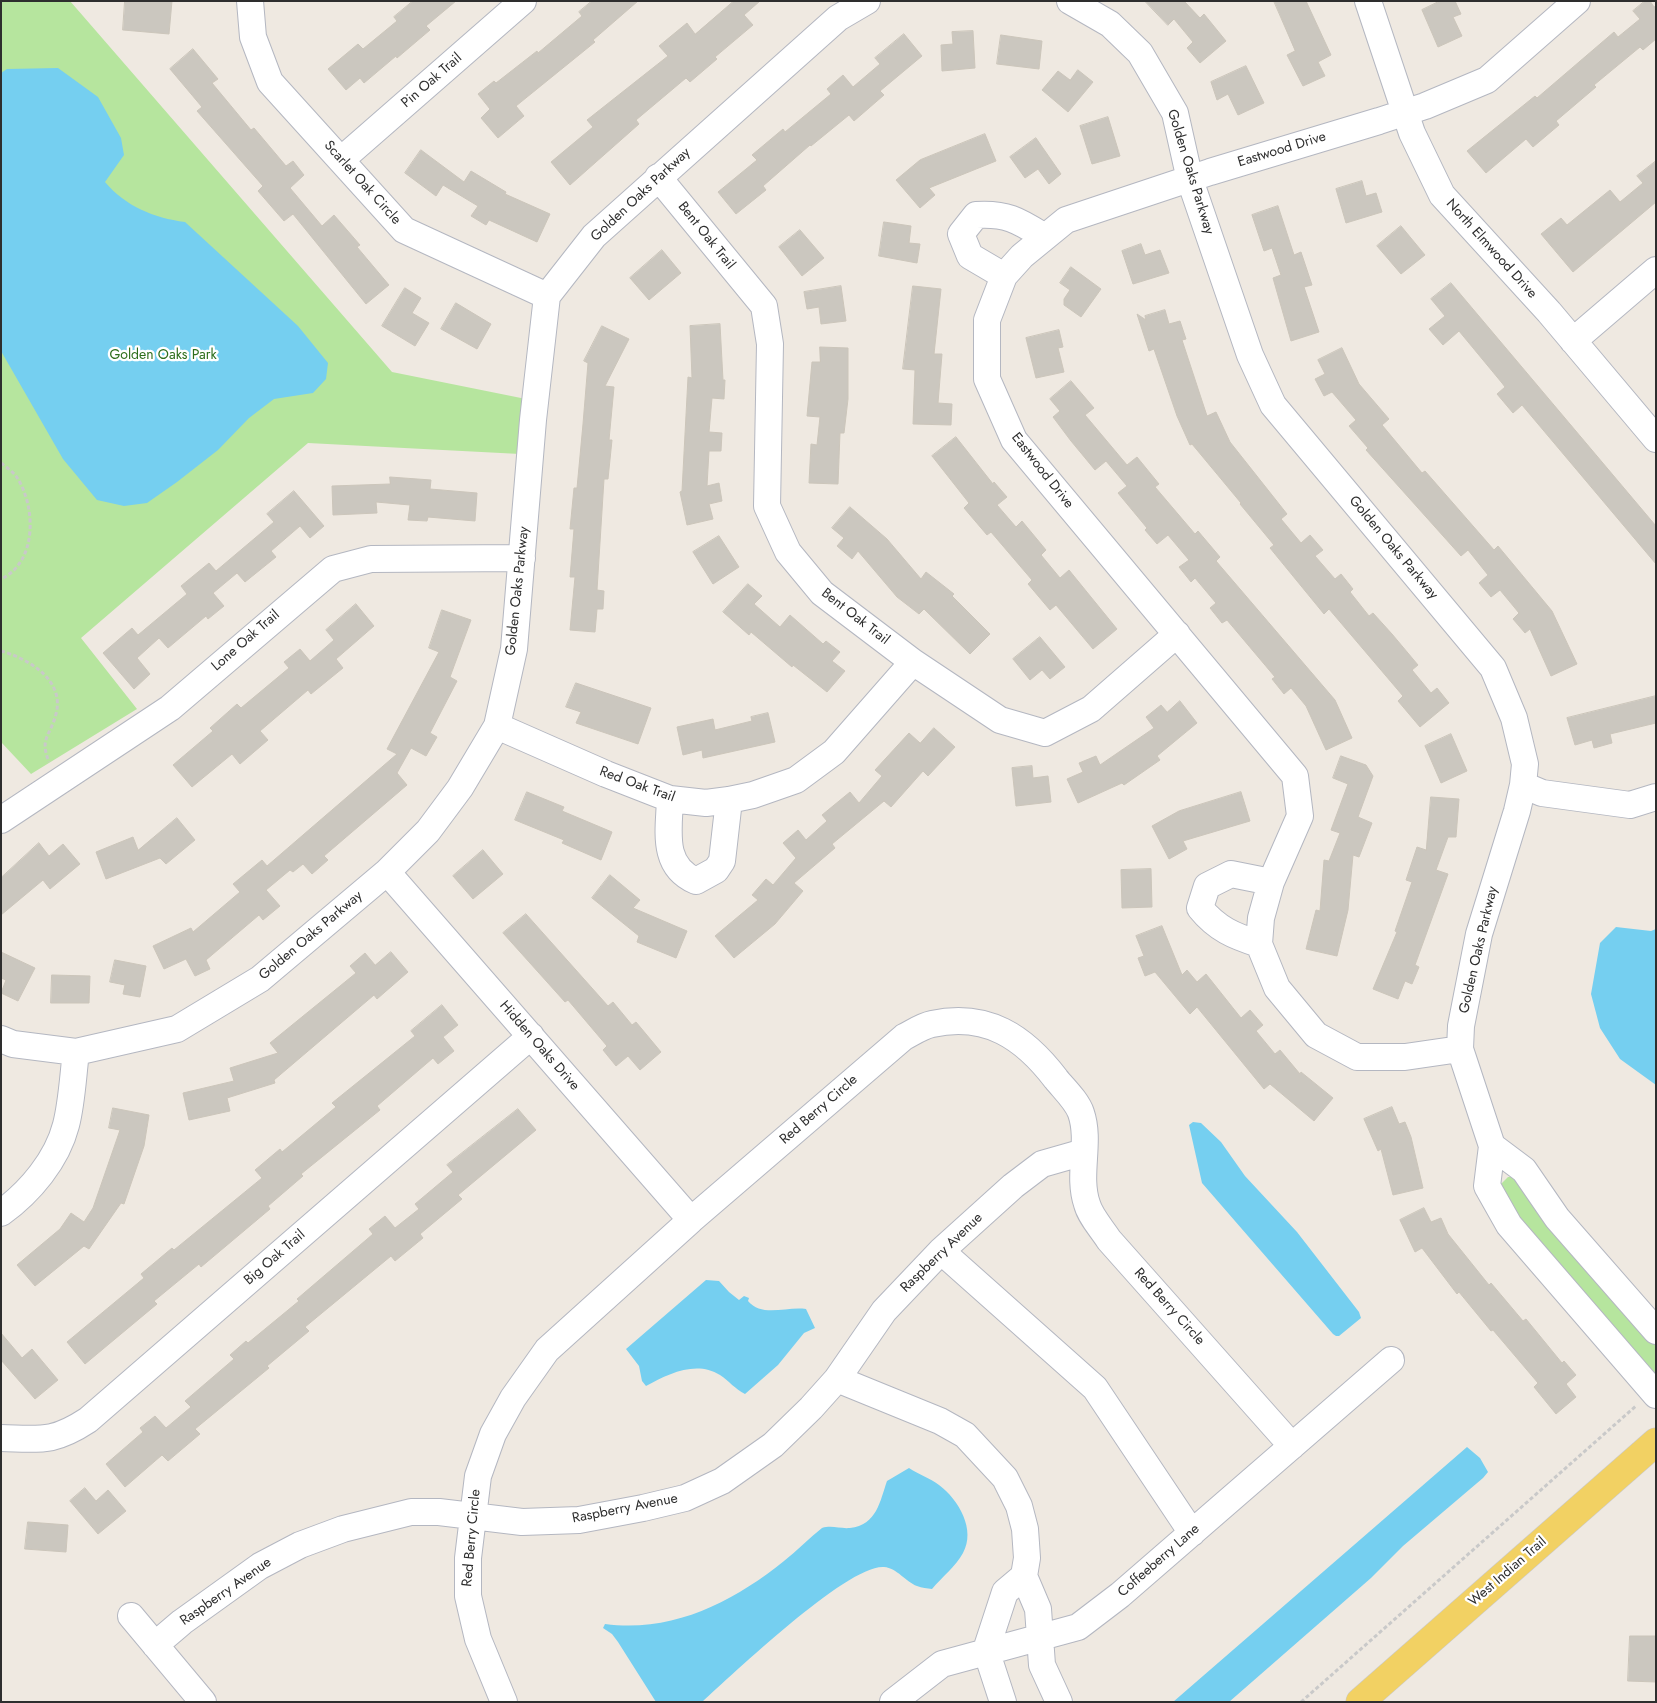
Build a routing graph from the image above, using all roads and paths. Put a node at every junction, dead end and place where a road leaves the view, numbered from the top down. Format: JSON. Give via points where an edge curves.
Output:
{"nodes":[{"id":1,"x":250,"y":1,"type":"edge"},
{"id":2,"x":523,"y":1,"type":"edge"},
{"id":3,"x":867,"y":1,"type":"edge"},
{"id":4,"x":1070,"y":1,"type":"edge"},
{"id":5,"x":1368,"y":1,"type":"edge"},
{"id":6,"x":1577,"y":1,"type":"edge"},
{"id":7,"x":1404,"y":112,"type":"junction"},
{"id":8,"x":341,"y":160,"type":"junction"},
{"id":9,"x":658,"y":177,"type":"junction"},
{"id":10,"x":1190,"y":180,"type":"junction"},
{"id":11,"x":1045,"y":237,"type":"junction"},
{"id":12,"x":1656,"y":270,"type":"edge"},
{"id":13,"x":1004,"y":276,"type":"junction"},
{"id":14,"x":547,"y":296,"type":"junction"},
{"id":15,"x":1573,"y":341,"type":"junction"},
{"id":16,"x":1656,"y":438,"type":"edge"},
{"id":17,"x":1,"y":463,"type":"edge"},
{"id":18,"x":522,"y":558,"type":"junction"},
{"id":19,"x":1,"y":579,"type":"edge"},
{"id":20,"x":1177,"y":634,"type":"junction"},
{"id":21,"x":1,"y":651,"type":"edge"},
{"id":22,"x":913,"y":662,"type":"junction"},
{"id":23,"x":497,"y":726,"type":"junction"},
{"id":24,"x":49,"y":762,"type":"dead end"},
{"id":25,"x":1524,"y":785,"type":"junction"},
{"id":26,"x":1656,"y":797,"type":"edge"},
{"id":27,"x":670,"y":799,"type":"junction"},
{"id":28,"x":728,"y":800,"type":"junction"},
{"id":29,"x":1,"y":820,"type":"edge"},
{"id":30,"x":388,"y":872,"type":"junction"},
{"id":31,"x":1271,"y":882,"type":"junction"},
{"id":32,"x":1259,"y":944,"type":"junction"},
{"id":33,"x":531,"y":1036,"type":"junction"},
{"id":34,"x":1,"y":1039,"type":"edge"},
{"id":35,"x":1460,"y":1049,"type":"junction"},
{"id":36,"x":76,"y":1052,"type":"junction"},
{"id":37,"x":1492,"y":1146,"type":"junction"},
{"id":38,"x":1084,"y":1152,"type":"junction"},
{"id":39,"x":1,"y":1213,"type":"edge"},
{"id":40,"x":692,"y":1220,"type":"junction"},
{"id":41,"x":941,"y":1251,"type":"junction"},
{"id":42,"x":1656,"y":1331,"type":"edge"},
{"id":43,"x":1391,"y":1360,"type":"dead end"},
{"id":44,"x":837,"y":1379,"type":"junction"},
{"id":45,"x":1654,"y":1393,"type":"edge"},
{"id":46,"x":1,"y":1438,"type":"edge"},
{"id":47,"x":1656,"y":1442,"type":"edge"},
{"id":48,"x":1292,"y":1446,"type":"junction"},
{"id":49,"x":471,"y":1517,"type":"junction"},
{"id":50,"x":1192,"y":1534,"type":"junction"},
{"id":51,"x":1024,"y":1576,"type":"junction"},
{"id":52,"x":131,"y":1616,"type":"dead end"},
{"id":53,"x":1042,"y":1637,"type":"junction"},
{"id":54,"x":155,"y":1645,"type":"junction"},
{"id":55,"x":986,"y":1650,"type":"junction"},
{"id":56,"x":202,"y":1702,"type":"edge"},
{"id":57,"x":504,"y":1702,"type":"edge"},
{"id":58,"x":893,"y":1702,"type":"edge"},
{"id":59,"x":1003,"y":1702,"type":"edge"},
{"id":60,"x":1059,"y":1702,"type":"edge"},
{"id":61,"x":1301,"y":1702,"type":"edge"},
{"id":62,"x":1360,"y":1702,"type":"edge"}],
"edges":[{"from":1,"to":8,"type":"street","name":"Scarlet Oak Circle","via":[[253,37],[270,82]]},
{"from":2,"to":8,"type":"street","name":"Pin Oak Trail"},
{"from":3,"to":9,"type":"street","name":"Golden Oaks Parkway","via":[[838,18]]},
{"from":4,"to":10,"type":"street","name":"Golden Oaks Parkway","via":[[1110,24],[1140,53],[1175,113]]},
{"from":5,"to":7,"type":"street","name":"North Elmwood Drive"},
{"from":6,"to":7,"type":"street","name":"Eastwood Drive","via":[[1487,80]]},
{"from":7,"to":10,"type":"street","name":"Eastwood Drive"},
{"from":7,"to":15,"type":"street","name":"North Elmwood Drive","via":[[1442,195]]},
{"from":8,"to":14,"type":"street","name":"Scarlet Oak Circle","via":[[404,230]]},
{"from":9,"to":14,"type":"street","name":"Golden Oaks Parkway","via":[[594,236]]},
{"from":9,"to":22,"type":"street","name":"Bent Oak Trail","via":[[764,306],[770,344],[767,506],[788,552],[822,592]]},
{"from":10,"to":11,"type":"street","name":"Eastwood Drive","via":[[1066,220]]},
{"from":10,"to":25,"type":"street","name":"Golden Oaks Parkway","via":[[1250,355],[1273,405],[1493,668],[1514,718],[1525,764]]},
{"from":11,"to":13,"type":"street","name":"Eastwood Drive"},
{"from":11,"to":13,"type":"street","via":[[1013,218],[976,215],[961,234],[970,256]]},
{"from":12,"to":15,"type":"street"},
{"from":13,"to":20,"type":"street","name":"Eastwood Drive","via":[[987,320],[988,379],[1014,440]]},
{"from":14,"to":18,"type":"street","name":"Golden Oaks Parkway"},
{"from":15,"to":16,"type":"street","name":"North Elmwood Drive"},
{"from":17,"to":19,"type":"path","via":[[15,475],[23,489],[30,525],[27,550],[20,564]]},
{"from":18,"to":23,"type":"street","name":"Golden Oaks Parkway","via":[[514,649]]},
{"from":18,"to":29,"type":"street","name":"Lone Oak Trail","via":[[371,559],[333,569],[170,708]]},
{"from":20,"to":22,"type":"street","name":"Bent Oak Trail","via":[[1091,709],[1045,733],[1000,720]]},
{"from":20,"to":31,"type":"street","name":"Eastwood Drive","via":[[1296,776],[1300,816]]},
{"from":21,"to":24,"type":"path","via":[[38,669],[56,690],[56,715],[45,740],[44,751]]},
{"from":22,"to":28,"type":"street","name":"Red Oak Trail","via":[[826,758],[796,780]]},
{"from":23,"to":27,"type":"street","name":"Red Oak Trail"},
{"from":23,"to":30,"type":"street","name":"Golden Oaks Parkway","via":[[439,817]]},
{"from":25,"to":26,"type":"street","via":[[1542,793],[1630,805]]},
{"from":25,"to":35,"type":"street","name":"Golden Oaks Parkway","via":[[1480,934],[1461,1026]]},
{"from":27,"to":28,"type":"street","name":"Red Oak Trail","via":[[706,803]]},
{"from":27,"to":28,"type":"street","via":[[668,844],[683,875],[696,880],[716,870],[722,861]]},
{"from":30,"to":33,"type":"street","name":"Hidden Oaks Drive"},
{"from":30,"to":36,"type":"street","name":"Golden Oaks Parkway","via":[[260,979],[177,1029]]},
{"from":31,"to":32,"type":"street","name":"Eastwood Drive","via":[[1261,918]]},
{"from":31,"to":32,"type":"street","via":[[1231,874],[1207,886],[1200,908],[1210,921],[1228,934]]},
{"from":32,"to":35,"type":"street","name":"Eastwood Drive","via":[[1277,988],[1316,1035],[1357,1057],[1405,1057]]},
{"from":33,"to":40,"type":"street","name":"Hidden Oaks Drive"},
{"from":33,"to":46,"type":"street","name":"Big Oak Trail","via":[[88,1420],[50,1439]]},
{"from":34,"to":36,"type":"street","name":"Golden Oaks Parkway","via":[[14,1044]]},
{"from":35,"to":37,"type":"street","name":"Golden Oaks Parkway"},
{"from":36,"to":39,"type":"street","via":[[66,1125],[48,1163],[23,1197]]},
{"from":37,"to":42,"type":"street","via":[[1524,1170],[1557,1218]]},
{"from":37,"to":45,"type":"street","name":"Golden Oaks Parkway","via":[[1487,1186],[1509,1225]]},
{"from":38,"to":40,"type":"street","name":"Red Berry Circle","via":[[1085,1127],[1080,1110],[1026,1045],[1005,1032],[974,1022],[931,1024],[904,1037]]},
{"from":38,"to":41,"type":"street","name":"Raspberry Avenue","via":[[1042,1164]]},
{"from":38,"to":48,"type":"street","name":"Red Berry Circle","via":[[1087,1205],[1109,1240]]},
{"from":40,"to":49,"type":"street","name":"Red Berry Circle","via":[[547,1350],[526,1377],[493,1434],[478,1476]]},
{"from":41,"to":44,"type":"street","name":"Raspberry Avenue","via":[[884,1311]]},
{"from":41,"to":50,"type":"street","via":[[1094,1388]]},
{"from":43,"to":48,"type":"street","name":"Coffeeberry Lane"},
{"from":44,"to":49,"type":"street","name":"Raspberry Avenue","via":[[773,1445],[722,1480],[685,1498],[578,1520],[522,1522]]},
{"from":44,"to":51,"type":"street","via":[[940,1421],[965,1435],[986,1457],[1005,1478],[1019,1506],[1025,1529]]},
{"from":45,"to":61,"type":"path"},
{"from":47,"to":62,"type":"main road","name":"West Indian Trail"},
{"from":48,"to":50,"type":"street","name":"Coffeeberry Lane"},
{"from":49,"to":54,"type":"street","name":"Raspberry Avenue","via":[[411,1512],[343,1529],[300,1545],[260,1566]]},
{"from":49,"to":57,"type":"street","name":"Red Berry Circle","via":[[468,1596],[478,1639]]},
{"from":50,"to":53,"type":"street","name":"Coffeeberry Lane","via":[[1120,1596],[1078,1627]]},
{"from":51,"to":53,"type":"street","via":[[1038,1609]]},
{"from":51,"to":55,"type":"street","via":[[1005,1592]]},
{"from":52,"to":54,"type":"street"},
{"from":53,"to":55,"type":"street","name":"Coffeeberry Lane"},
{"from":53,"to":60,"type":"street","via":[[1042,1665]]},
{"from":54,"to":56,"type":"street"},
{"from":55,"to":58,"type":"street","name":"Coffeeberry Lane","via":[[942,1664]]},
{"from":55,"to":59,"type":"street"}]}
